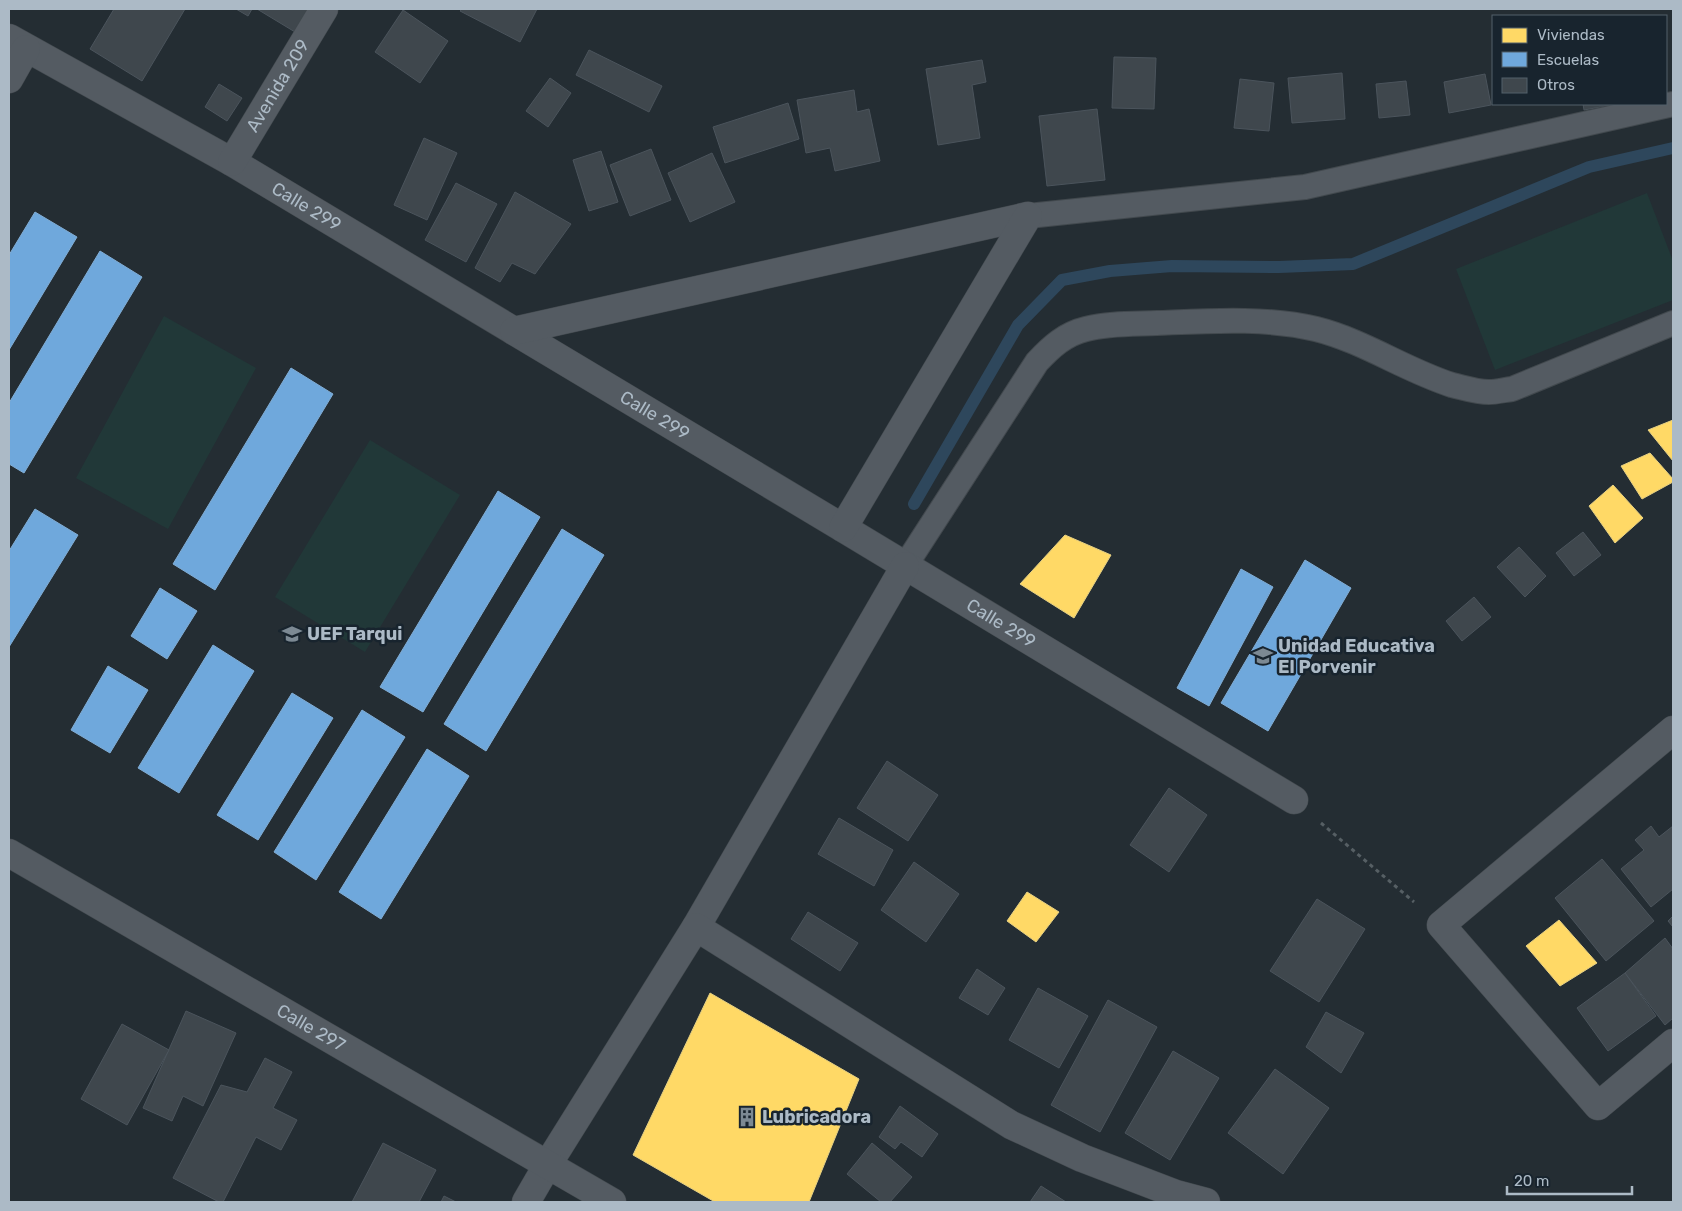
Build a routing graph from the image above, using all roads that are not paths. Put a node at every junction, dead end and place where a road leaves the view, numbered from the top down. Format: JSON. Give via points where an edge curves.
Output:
{"nodes":[{"id":1,"x":324,"y":9,"type":"edge"},
{"id":2,"x":18,"y":43,"type":"edge"},
{"id":3,"x":9,"y":79,"type":"edge"},
{"id":4,"x":1673,"y":104,"type":"edge"},
{"id":5,"x":232,"y":162,"type":"junction"},
{"id":6,"x":1028,"y":216,"type":"junction"},
{"id":7,"x":1673,"y":324,"type":"edge"},
{"id":8,"x":514,"y":331,"type":"junction"},
{"id":9,"x":844,"y":528,"type":"junction"},
{"id":10,"x":905,"y":566,"type":"junction"},
{"id":11,"x":1673,"y":730,"type":"edge"},
{"id":12,"x":1294,"y":800,"type":"road end"},
{"id":13,"x":9,"y":853,"type":"edge"},
{"id":14,"x":696,"y":927,"type":"junction"},
{"id":15,"x":1673,"y":1043,"type":"edge"},
{"id":16,"x":548,"y":1164,"type":"junction"},
{"id":17,"x":526,"y":1202,"type":"edge"},
{"id":18,"x":612,"y":1202,"type":"edge"},
{"id":19,"x":1206,"y":1202,"type":"edge"}],
"edges":[{"from":1,"to":5,"type":"street","name":"Avenida 209"},
{"from":2,"to":3,"type":"street"},
{"from":2,"to":5,"type":"street","name":"Calle 299"},
{"from":4,"to":6,"type":"lane","via":[[1305,187]]},
{"from":5,"to":8,"type":"street","name":"Calle 299"},
{"from":6,"to":8,"type":"street"},
{"from":6,"to":9,"type":"street"},
{"from":7,"to":10,"type":"lane","via":[[1512,389],[1491,392],[1474,391],[1436,380],[1353,342],[1316,329],[1276,323],[1205,321],[1086,329],[1054,344],[1037,362]]},
{"from":8,"to":9,"type":"street","name":"Calle 299"},
{"from":9,"to":10,"type":"street","name":"Calle 299"},
{"from":10,"to":12,"type":"street","name":"Calle 299"},
{"from":10,"to":14,"type":"street"},
{"from":11,"to":15,"type":"street","via":[[1441,925],[1598,1106]]},
{"from":13,"to":16,"type":"street","name":"Calle 297"},
{"from":14,"to":16,"type":"street"},
{"from":14,"to":19,"type":"street","via":[[1012,1125],[1082,1158]]},
{"from":16,"to":17,"type":"street"},
{"from":16,"to":18,"type":"street","name":"Calle 297"}]}
